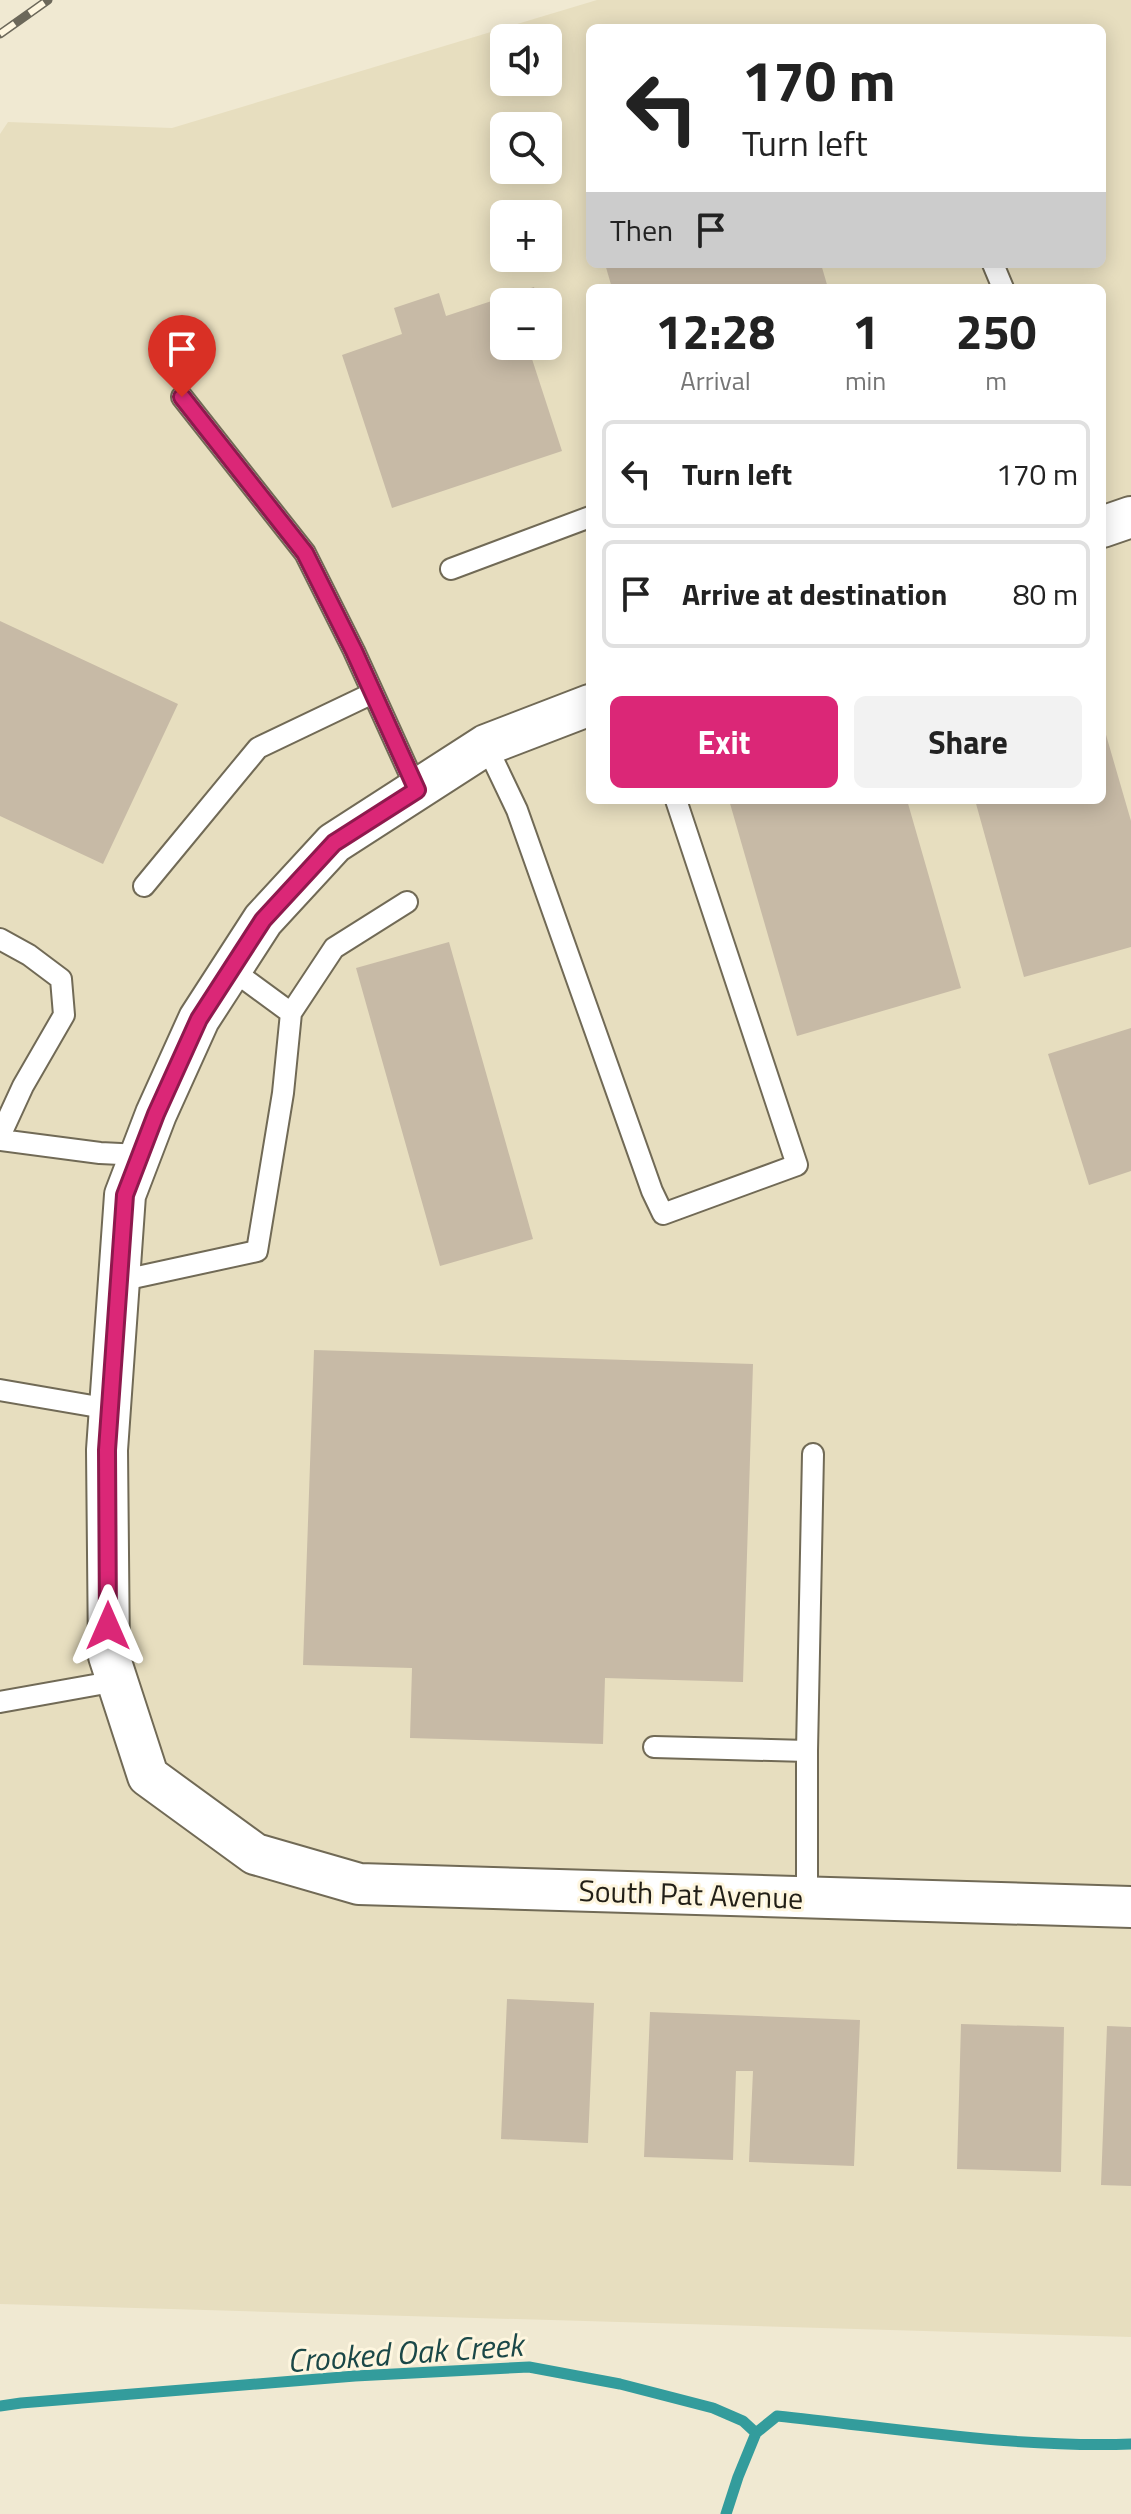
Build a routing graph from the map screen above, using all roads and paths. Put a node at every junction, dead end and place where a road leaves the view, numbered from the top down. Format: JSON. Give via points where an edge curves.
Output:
{"nodes":[{"id":1,"x":182,"y":397,"type":"dead end"},
{"id":2,"x":586,"y":518,"type":"edge"},
{"id":3,"x":451,"y":569,"type":"dead end"},
{"id":4,"x":373,"y":693,"type":"junction"},
{"id":5,"x":586,"y":707,"type":"edge"},
{"id":6,"x":486,"y":745,"type":"junction"},
{"id":7,"x":417,"y":790,"type":"junction"},
{"id":8,"x":677,"y":804,"type":"edge"},
{"id":9,"x":144,"y":886,"type":"dead end"},
{"id":10,"x":407,"y":902,"type":"dead end"},
{"id":11,"x":0,"y":939,"type":"edge"},
{"id":12,"x":231,"y":969,"type":"junction"},
{"id":13,"x":291,"y":1013,"type":"junction"},
{"id":14,"x":0,"y":1138,"type":"edge"},
{"id":15,"x":141,"y":1155,"type":"junction"},
{"id":16,"x":119,"y":1281,"type":"junction"},
{"id":17,"x":0,"y":1390,"type":"edge"},
{"id":18,"x":110,"y":1409,"type":"junction"},
{"id":19,"x":813,"y":1454,"type":"dead end"},
{"id":20,"x":117,"y":1681,"type":"junction"},
{"id":21,"x":0,"y":1702,"type":"edge"},
{"id":22,"x":654,"y":1747,"type":"dead end"},
{"id":23,"x":807,"y":1751,"type":"junction"},
{"id":24,"x":807,"y":1897,"type":"junction"},
{"id":25,"x":1131,"y":1907,"type":"edge"}],
"edges":[{"from":1,"to":4,"type":"lane","via":[[305,553]]},
{"from":2,"to":3,"type":"lane"},
{"from":4,"to":7,"type":"lane"},
{"from":4,"to":9,"type":"lane","via":[[258,748]]},
{"from":5,"to":6,"type":"street"},
{"from":6,"to":7,"type":"street"},
{"from":6,"to":8,"type":"lane","via":[[517,810],[663,1214],[797,1165]]},
{"from":7,"to":12,"type":"street","via":[[334,843],[263,920]]},
{"from":10,"to":13,"type":"lane","via":[[334,948]]},
{"from":11,"to":14,"type":"lane","via":[[61,979],[64,1015]]},
{"from":12,"to":13,"type":"lane"},
{"from":12,"to":15,"type":"street","via":[[199,1019]]},
{"from":13,"to":16,"type":"lane","via":[[257,1251]]},
{"from":14,"to":15,"type":"lane"},
{"from":15,"to":16,"type":"street","via":[[125,1195]]},
{"from":16,"to":18,"type":"street"},
{"from":17,"to":18,"type":"lane"},
{"from":18,"to":20,"type":"street","via":[[109,1656]]},
{"from":19,"to":23,"type":"lane"},
{"from":20,"to":21,"type":"lane"},
{"from":20,"to":24,"type":"street","name":"South Pat Avenue","via":[[148,1776],[255,1854],[359,1884]]},
{"from":22,"to":23,"type":"lane"},
{"from":23,"to":24,"type":"lane"},
{"from":24,"to":25,"type":"street","name":"South Pat Avenue"}]}
